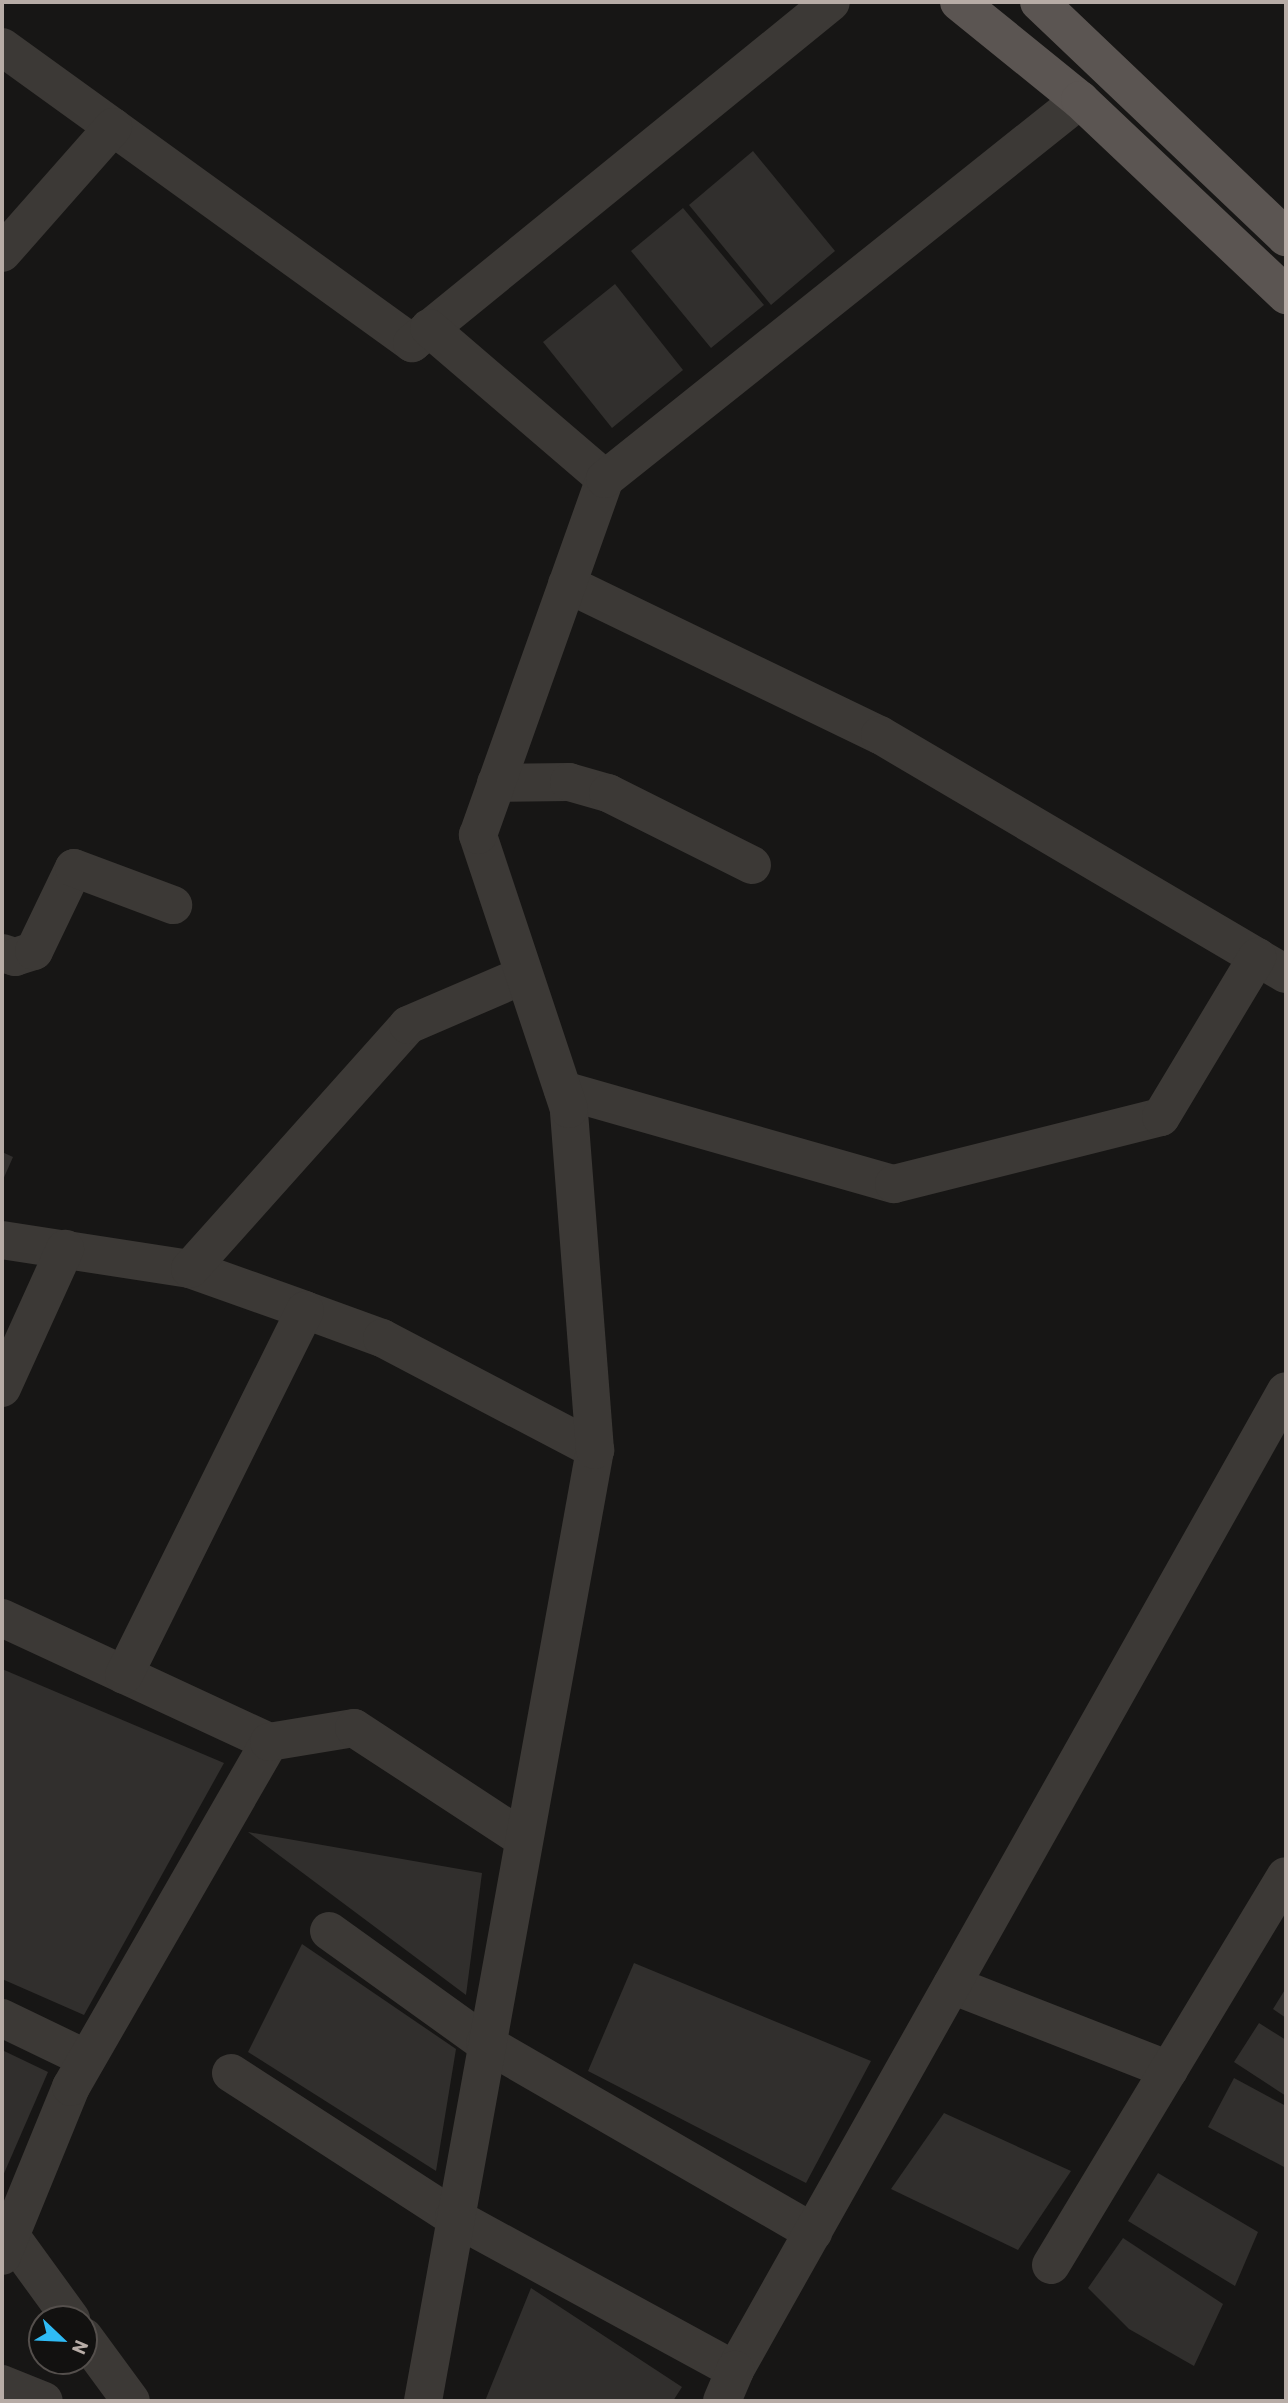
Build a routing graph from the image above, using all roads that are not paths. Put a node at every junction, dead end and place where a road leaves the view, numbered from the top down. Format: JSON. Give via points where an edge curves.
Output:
{"nodes":[{"id":1,"x":831,"y":2,"type":"edge"},
{"id":2,"x":959,"y":2,"type":"edge"},
{"id":3,"x":1039,"y":2,"type":"edge"},
{"id":4,"x":2,"y":47,"type":"edge"},
{"id":5,"x":1080,"y":100,"type":"junction"},
{"id":6,"x":113,"y":127,"type":"junction"},
{"id":7,"x":1286,"y":237,"type":"edge"},
{"id":8,"x":2,"y":253,"type":"edge"},
{"id":9,"x":1286,"y":295,"type":"edge"},
{"id":10,"x":429,"y":328,"type":"junction"},
{"id":11,"x":605,"y":479,"type":"junction"},
{"id":12,"x":567,"y":584,"type":"junction"},
{"id":13,"x":496,"y":783,"type":"junction"},
{"id":14,"x":752,"y":865,"type":"dead end"},
{"id":15,"x":173,"y":905,"type":"dead end"},
{"id":16,"x":2,"y":953,"type":"edge"},
{"id":17,"x":1272,"y":966,"type":"edge"},
{"id":18,"x":524,"y":975,"type":"junction"},
{"id":19,"x":563,"y":1090,"type":"junction"},
{"id":20,"x":2,"y":1240,"type":"edge"},
{"id":21,"x":65,"y":1249,"type":"junction"},
{"id":22,"x":190,"y":1269,"type":"junction"},
{"id":23,"x":305,"y":1310,"type":"junction"},
{"id":24,"x":2,"y":1388,"type":"edge"},
{"id":25,"x":1286,"y":1391,"type":"edge"},
{"id":26,"x":595,"y":1450,"type":"junction"},
{"id":27,"x":2,"y":1618,"type":"edge"},
{"id":28,"x":124,"y":1675,"type":"junction"},
{"id":29,"x":269,"y":1742,"type":"junction"},
{"id":30,"x":522,"y":1838,"type":"junction"},
{"id":31,"x":1286,"y":1876,"type":"edge"},
{"id":32,"x":329,"y":1931,"type":"dead end"},
{"id":33,"x":952,"y":1985,"type":"junction"},
{"id":34,"x":2,"y":2018,"type":"edge"},
{"id":35,"x":485,"y":2043,"type":"junction"},
{"id":36,"x":87,"y":2059,"type":"junction"},
{"id":37,"x":1169,"y":2070,"type":"junction"},
{"id":38,"x":231,"y":2073,"type":"dead end"},
{"id":39,"x":454,"y":2217,"type":"junction"},
{"id":40,"x":813,"y":2232,"type":"junction"},
{"id":41,"x":6,"y":2246,"type":"edge"},
{"id":42,"x":1051,"y":2265,"type":"dead end"},
{"id":43,"x":59,"y":2305,"type":"edge"},
{"id":44,"x":98,"y":2356,"type":"edge"},
{"id":45,"x":2,"y":2384,"type":"edge"},
{"id":46,"x":729,"y":2385,"type":"edge"},
{"id":47,"x":44,"y":2401,"type":"edge"},
{"id":48,"x":131,"y":2401,"type":"edge"},
{"id":49,"x":423,"y":2401,"type":"edge"}],
"edges":[{"from":1,"to":10,"type":"street"},
{"from":2,"to":5,"type":"main road"},
{"from":3,"to":7,"type":"main road"},
{"from":4,"to":6,"type":"street"},
{"from":5,"to":9,"type":"main road"},
{"from":5,"to":11,"type":"street"},
{"from":6,"to":8,"type":"street"},
{"from":6,"to":10,"type":"street","via":[[412,343]]},
{"from":10,"to":11,"type":"street"},
{"from":11,"to":12,"type":"street"},
{"from":12,"to":13,"type":"street"},
{"from":12,"to":17,"type":"street","via":[[880,735]]},
{"from":13,"to":14,"type":"street","via":[[588,786]]},
{"from":13,"to":18,"type":"street","via":[[478,835]]},
{"from":15,"to":16,"type":"street","via":[[74,868],[34,951],[15,957]]},
{"from":17,"to":19,"type":"street","via":[[1161,1116],[894,1184]]},
{"from":18,"to":19,"type":"street"},
{"from":18,"to":22,"type":"street","via":[[408,1026]]},
{"from":19,"to":26,"type":"street","via":[[569,1109]]},
{"from":20,"to":21,"type":"street"},
{"from":21,"to":22,"type":"street"},
{"from":21,"to":24,"type":"street"},
{"from":22,"to":23,"type":"street"},
{"from":23,"to":26,"type":"street","via":[[382,1338]]},
{"from":23,"to":28,"type":"street"},
{"from":25,"to":33,"type":"street"},
{"from":26,"to":30,"type":"street"},
{"from":27,"to":28,"type":"street"},
{"from":28,"to":29,"type":"street"},
{"from":29,"to":30,"type":"street","via":[[354,1728]]},
{"from":29,"to":36,"type":"street"},
{"from":30,"to":35,"type":"street"},
{"from":31,"to":37,"type":"street"},
{"from":32,"to":35,"type":"street"},
{"from":33,"to":37,"type":"street"},
{"from":33,"to":40,"type":"street"},
{"from":34,"to":36,"type":"street"},
{"from":35,"to":39,"type":"street"},
{"from":35,"to":40,"type":"street"},
{"from":36,"to":41,"type":"street"},
{"from":37,"to":42,"type":"street"},
{"from":38,"to":39,"type":"street"},
{"from":39,"to":46,"type":"street"},
{"from":39,"to":49,"type":"street"},
{"from":40,"to":46,"type":"street"},
{"from":41,"to":43,"type":"street"},
{"from":44,"to":48,"type":"street"},
{"from":45,"to":47,"type":"street"}]}
